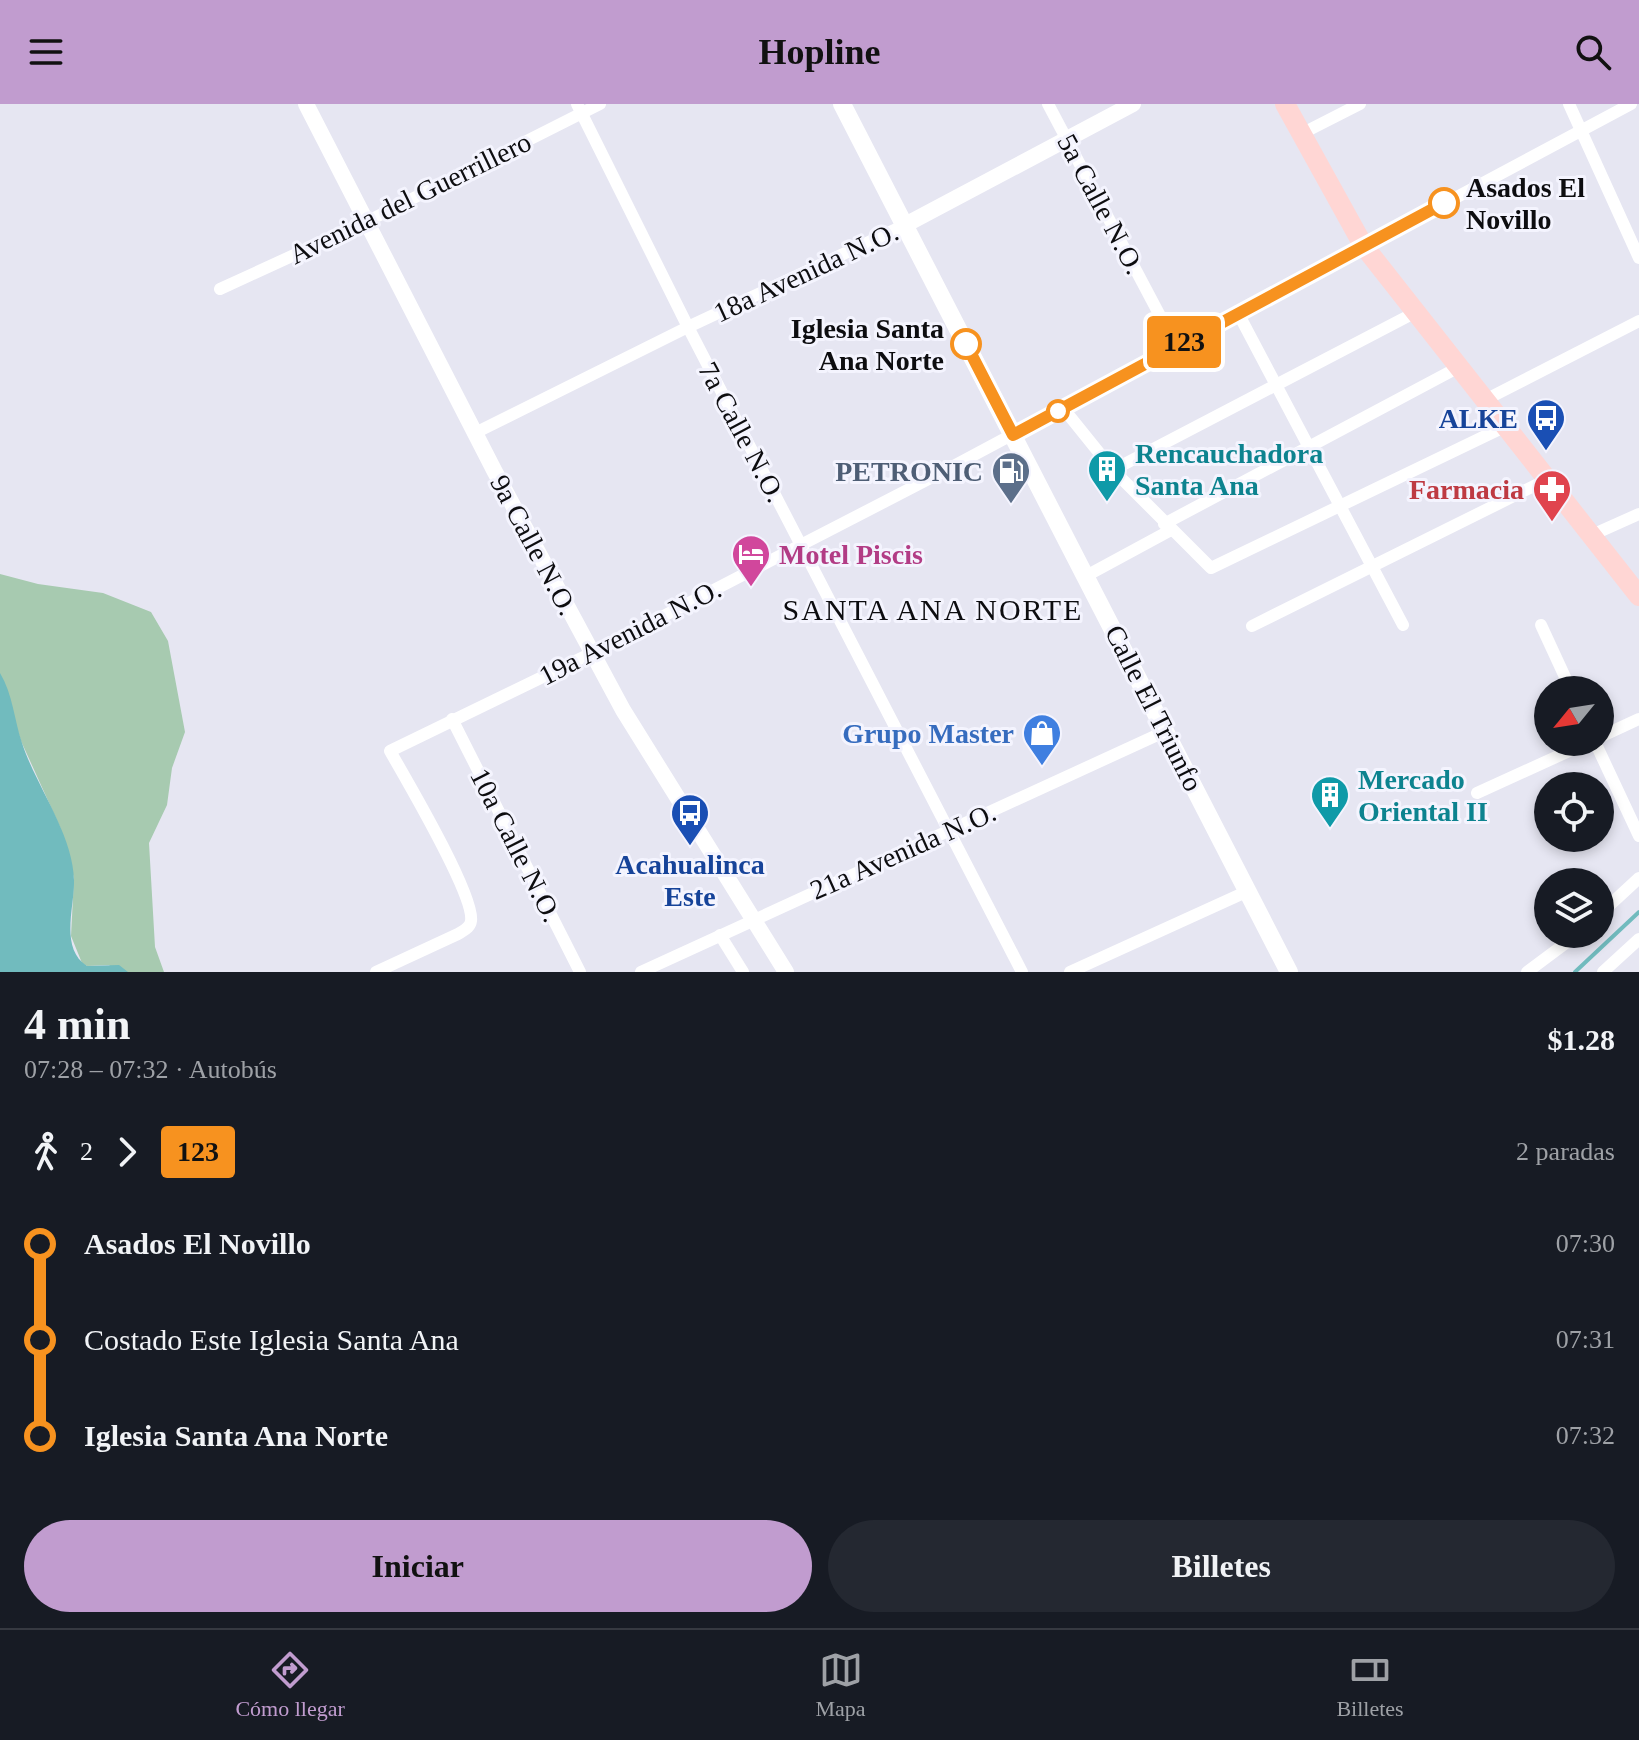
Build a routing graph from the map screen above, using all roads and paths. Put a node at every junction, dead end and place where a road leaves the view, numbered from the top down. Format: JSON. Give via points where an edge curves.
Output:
{"nodes":[{"id":1,"x":306,"y":104,"type":"edge"},
{"id":2,"x":600,"y":104,"type":"edge"},
{"id":3,"x":842,"y":104,"type":"edge"},
{"id":4,"x":1048,"y":104,"type":"edge"},
{"id":5,"x":1133,"y":104,"type":"edge"},
{"id":6,"x":1285,"y":104,"type":"edge"},
{"id":7,"x":1360,"y":104,"type":"edge"},
{"id":8,"x":1569,"y":104,"type":"edge"},
{"id":9,"x":1631,"y":104,"type":"edge"},
{"id":10,"x":579,"y":109,"type":"edge"},
{"id":11,"x":1581,"y":130,"type":"junction"},
{"id":12,"x":1301,"y":134,"type":"junction"},
{"id":13,"x":1066,"y":140,"type":"junction"},
{"id":14,"x":366,"y":222,"type":"junction"},
{"id":15,"x":905,"y":225,"type":"junction"},
{"id":16,"x":1363,"y":245,"type":"junction"},
{"id":17,"x":1639,"y":258,"type":"edge"},
{"id":18,"x":220,"y":289,"type":"dead end"},
{"id":19,"x":1416,"y":312,"type":"junction"},
{"id":20,"x":1238,"y":313,"type":"junction"},
{"id":21,"x":1639,"y":321,"type":"edge"},
{"id":22,"x":688,"y":327,"type":"junction"},
{"id":23,"x":1176,"y":346,"type":"junction"},
{"id":24,"x":1459,"y":367,"type":"junction"},
{"id":25,"x":1275,"y":386,"type":"junction"},
{"id":26,"x":1485,"y":400,"type":"junction"},
{"id":27,"x":1063,"y":408,"type":"junction"},
{"id":28,"x":1506,"y":426,"type":"junction"},
{"id":29,"x":475,"y":433,"type":"junction"},
{"id":30,"x":1013,"y":435,"type":"junction"},
{"id":31,"x":1308,"y":448,"type":"junction"},
{"id":32,"x":1113,"y":470,"type":"junction"},
{"id":33,"x":1548,"y":479,"type":"junction"},
{"id":34,"x":1340,"y":507,"type":"junction"},
{"id":35,"x":1639,"y":514,"type":"edge"},
{"id":36,"x":1167,"y":527,"type":"junction"},
{"id":37,"x":1592,"y":535,"type":"junction"},
{"id":38,"x":801,"y":545,"type":"junction"},
{"id":39,"x":1372,"y":567,"type":"junction"},
{"id":40,"x":1086,"y":576,"type":"junction"},
{"id":41,"x":1639,"y":596,"type":"edge"},
{"id":42,"x":1403,"y":625,"type":"dead end"},
{"id":43,"x":1541,"y":625,"type":"dead end"},
{"id":44,"x":1252,"y":626,"type":"dead end"},
{"id":45,"x":592,"y":653,"type":"junction"},
{"id":46,"x":1565,"y":676,"type":"edge"},
{"id":47,"x":452,"y":719,"type":"junction"},
{"id":48,"x":1639,"y":719,"type":"edge"},
{"id":49,"x":1166,"y":731,"type":"junction"},
{"id":50,"x":1614,"y":731,"type":"edge"},
{"id":51,"x":1560,"y":756,"type":"edge"},
{"id":52,"x":1599,"y":756,"type":"edge"},
{"id":53,"x":1477,"y":793,"type":"dead end"},
{"id":54,"x":947,"y":830,"type":"junction"},
{"id":55,"x":1639,"y":836,"type":"edge"},
{"id":56,"x":1639,"y":878,"type":"edge"},
{"id":57,"x":1248,"y":891,"type":"junction"},
{"id":58,"x":1614,"y":901,"type":"edge"},
{"id":59,"x":754,"y":919,"type":"junction"},
{"id":60,"x":720,"y":935,"type":"junction"},
{"id":61,"x":1639,"y":939,"type":"edge"},
{"id":62,"x":1559,"y":948,"type":"edge"},
{"id":63,"x":376,"y":972,"type":"edge"},
{"id":64,"x":580,"y":972,"type":"edge"},
{"id":65,"x":641,"y":972,"type":"edge"},
{"id":66,"x":743,"y":972,"type":"edge"},
{"id":67,"x":786,"y":972,"type":"edge"},
{"id":68,"x":1022,"y":972,"type":"edge"},
{"id":69,"x":1070,"y":972,"type":"edge"},
{"id":70,"x":1289,"y":972,"type":"edge"},
{"id":71,"x":1527,"y":972,"type":"edge"},
{"id":72,"x":1603,"y":972,"type":"edge"}],
"edges":[{"from":1,"to":14,"type":"street","name":"9a Calle N.O."},
{"from":2,"to":10,"type":"street","name":"Avenida del Guerrillero"},
{"from":3,"to":15,"type":"main road","name":"Calle El Triunfo"},
{"from":4,"to":13,"type":"street","name":"5a Calle N.O."},
{"from":5,"to":13,"type":"street","name":"18a Avenida N.O."},
{"from":6,"to":12,"type":"main road"},
{"from":7,"to":12,"type":"street"},
{"from":8,"to":11,"type":"street"},
{"from":9,"to":11,"type":"street","name":"19a Avenida N.O."},
{"from":10,"to":14,"type":"street","name":"Avenida del Guerrillero"},
{"from":10,"to":22,"type":"street","name":"7a Calle N.O."},
{"from":11,"to":16,"type":"street","name":"19a Avenida N.O."},
{"from":11,"to":17,"type":"street"},
{"from":12,"to":16,"type":"main road"},
{"from":13,"to":15,"type":"street","name":"18a Avenida N.O."},
{"from":13,"to":23,"type":"street","name":"5a Calle N.O."},
{"from":14,"to":18,"type":"street","name":"Avenida del Guerrillero"},
{"from":14,"to":29,"type":"street","name":"9a Calle N.O."},
{"from":15,"to":22,"type":"street","name":"18a Avenida N.O."},
{"from":15,"to":30,"type":"main road","name":"Calle El Triunfo"},
{"from":16,"to":19,"type":"main road"},
{"from":16,"to":20,"type":"street","name":"19a Avenida N.O."},
{"from":19,"to":24,"type":"main road"},
{"from":19,"to":25,"type":"street"},
{"from":20,"to":23,"type":"street","name":"19a Avenida N.O."},
{"from":20,"to":25,"type":"street"},
{"from":21,"to":26,"type":"street"},
{"from":22,"to":29,"type":"street","name":"18a Avenida N.O."},
{"from":22,"to":38,"type":"street","name":"7a Calle N.O."},
{"from":23,"to":27,"type":"street","name":"19a Avenida N.O."},
{"from":24,"to":26,"type":"main road"},
{"from":24,"to":31,"type":"street"},
{"from":25,"to":31,"type":"street"},
{"from":25,"to":32,"type":"street"},
{"from":26,"to":28,"type":"main road"},
{"from":27,"to":30,"type":"street","name":"19a Avenida N.O."},
{"from":27,"to":32,"type":"street"},
{"from":28,"to":33,"type":"main road"},
{"from":28,"to":34,"type":"street"},
{"from":29,"to":45,"type":"street","name":"9a Calle N.O."},
{"from":30,"to":38,"type":"street","name":"19a Avenida N.O."},
{"from":30,"to":40,"type":"main road","name":"Calle El Triunfo"},
{"from":31,"to":34,"type":"street"},
{"from":31,"to":36,"type":"street"},
{"from":32,"to":36,"type":"street"},
{"from":33,"to":37,"type":"main road"},
{"from":33,"to":39,"type":"street"},
{"from":34,"to":36,"type":"street","via":[[1211,568]]},
{"from":34,"to":39,"type":"street"},
{"from":35,"to":37,"type":"street"},
{"from":36,"to":40,"type":"street"},
{"from":37,"to":41,"type":"main road"},
{"from":38,"to":45,"type":"street","name":"19a Avenida N.O."},
{"from":38,"to":54,"type":"street","name":"7a Calle N.O."},
{"from":39,"to":42,"type":"street"},
{"from":39,"to":44,"type":"street"},
{"from":40,"to":49,"type":"main road","name":"Calle El Triunfo"},
{"from":43,"to":46,"type":"street"},
{"from":45,"to":47,"type":"street","name":"19a Avenida N.O."},
{"from":45,"to":59,"type":"street","name":"9a Calle N.O."},
{"from":47,"to":63,"type":"street","name":"19a Avenida N.O.","via":[[390,751],[455,869],[472,918],[458,934]]},
{"from":47,"to":64,"type":"street","name":"10a Calle N.O."},
{"from":48,"to":50,"type":"street"},
{"from":49,"to":54,"type":"street","name":"21a Avenida N.O."},
{"from":49,"to":57,"type":"main road","name":"Calle El Triunfo"},
{"from":51,"to":53,"type":"street"},
{"from":52,"to":55,"type":"street"},
{"from":54,"to":59,"type":"street","name":"21a Avenida N.O."},
{"from":54,"to":68,"type":"street","name":"7a Calle N.O."},
{"from":56,"to":58,"type":"street"},
{"from":57,"to":69,"type":"street"},
{"from":57,"to":70,"type":"main road","name":"Calle El Triunfo"},
{"from":59,"to":60,"type":"street","name":"21a Avenida N.O."},
{"from":59,"to":67,"type":"street","name":"9a Calle N.O."},
{"from":60,"to":65,"type":"street","name":"21a Avenida N.O."},
{"from":60,"to":66,"type":"street"},
{"from":61,"to":72,"type":"street"},
{"from":62,"to":71,"type":"street"}]}
